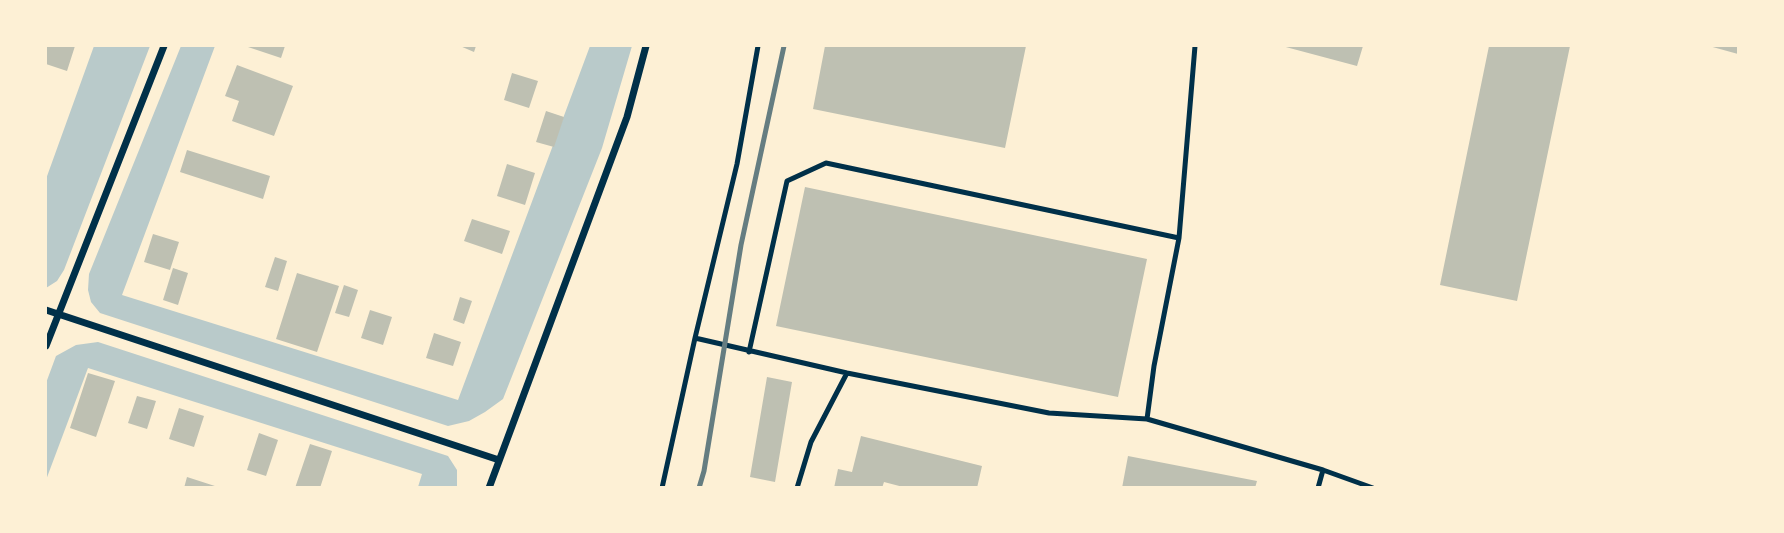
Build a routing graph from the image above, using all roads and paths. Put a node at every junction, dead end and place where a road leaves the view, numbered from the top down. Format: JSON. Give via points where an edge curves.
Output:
{"nodes":[{"id":1,"x":164,"y":46,"type":"edge"},
{"id":2,"x":646,"y":46,"type":"edge"},
{"id":3,"x":758,"y":46,"type":"edge"},
{"id":4,"x":1195,"y":46,"type":"edge"},
{"id":5,"x":1179,"y":238,"type":"junction"},
{"id":6,"x":46,"y":310,"type":"edge"},
{"id":7,"x":58,"y":314,"type":"junction"},
{"id":8,"x":695,"y":338,"type":"junction"},
{"id":9,"x":46,"y":346,"type":"edge"},
{"id":10,"x":749,"y":352,"type":"junction"},
{"id":11,"x":847,"y":373,"type":"junction"},
{"id":12,"x":1147,"y":419,"type":"junction"},
{"id":13,"x":499,"y":460,"type":"junction"},
{"id":14,"x":1323,"y":470,"type":"junction"},
{"id":15,"x":489,"y":488,"type":"edge"},
{"id":16,"x":662,"y":488,"type":"edge"},
{"id":17,"x":797,"y":488,"type":"edge"},
{"id":18,"x":1318,"y":488,"type":"edge"},
{"id":19,"x":1373,"y":488,"type":"edge"}],
"edges":[{"from":1,"to":7,"type":"street"},
{"from":2,"to":13,"type":"street","via":[[627,117]]},
{"from":3,"to":8,"type":"lane","via":[[737,164]]},
{"from":4,"to":5,"type":"lane"},
{"from":5,"to":10,"type":"lane","via":[[826,163],[787,181]]},
{"from":5,"to":12,"type":"lane"},
{"from":6,"to":7,"type":"street"},
{"from":7,"to":9,"type":"street"},
{"from":7,"to":13,"type":"street"},
{"from":8,"to":10,"type":"lane"},
{"from":8,"to":16,"type":"lane"},
{"from":10,"to":11,"type":"lane"},
{"from":11,"to":12,"type":"lane","via":[[1049,413]]},
{"from":11,"to":17,"type":"lane","via":[[811,442]]},
{"from":12,"to":14,"type":"lane"},
{"from":13,"to":15,"type":"street"},
{"from":14,"to":18,"type":"lane"},
{"from":14,"to":19,"type":"lane"}]}
